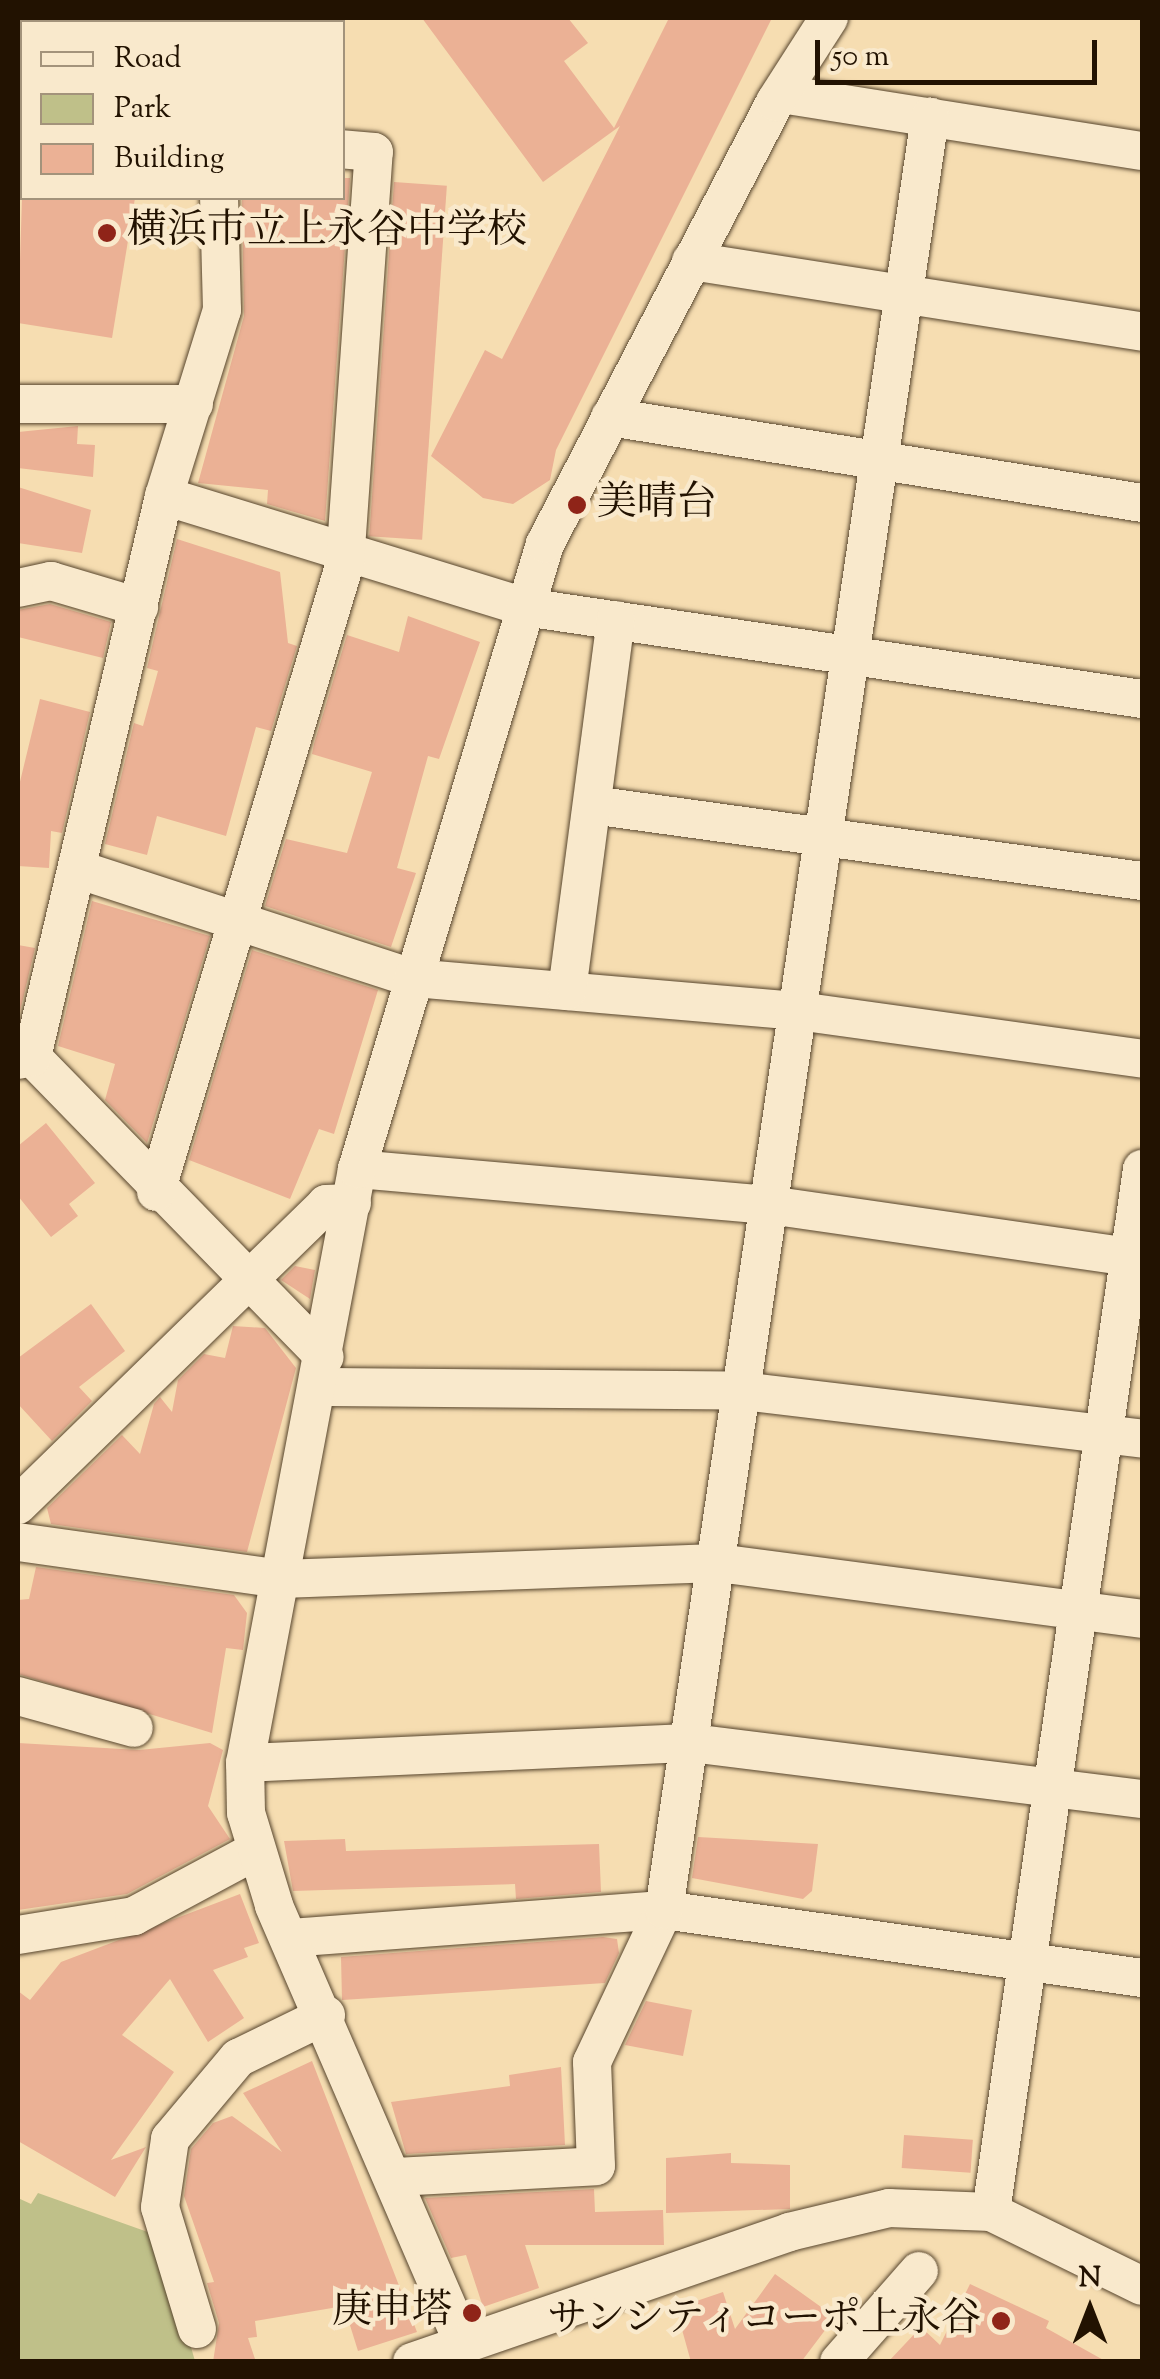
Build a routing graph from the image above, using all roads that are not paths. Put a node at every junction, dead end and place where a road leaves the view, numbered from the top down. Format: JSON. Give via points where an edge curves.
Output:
{"nodes":[{"id":1,"x":829,"y":18,"type":"edge"},
{"id":2,"x":781,"y":94,"type":"junction"},
{"id":3,"x":930,"y":117,"type":"junction"},
{"id":4,"x":345,"y":149,"type":"edge"},
{"id":5,"x":1142,"y":151,"type":"edge"},
{"id":6,"x":218,"y":200,"type":"edge"},
{"id":7,"x":691,"y":261,"type":"junction"},
{"id":8,"x":904,"y":294,"type":"junction"},
{"id":9,"x":1142,"y":332,"type":"edge"},
{"id":10,"x":18,"y":404,"type":"edge"},
{"id":11,"x":194,"y":404,"type":"junction"},
{"id":12,"x":610,"y":418,"type":"junction"},
{"id":13,"x":879,"y":460,"type":"junction"},
{"id":14,"x":164,"y":496,"type":"junction"},
{"id":15,"x":1142,"y":502,"type":"edge"},
{"id":16,"x":346,"y":552,"type":"junction"},
{"id":17,"x":18,"y":588,"type":"edge"},
{"id":18,"x":139,"y":607,"type":"junction"},
{"id":19,"x":525,"y":607,"type":"junction"},
{"id":20,"x":616,"y":620,"type":"junction"},
{"id":21,"x":850,"y":656,"type":"junction"},
{"id":22,"x":1142,"y":699,"type":"edge"},
{"id":23,"x":592,"y":804,"type":"junction"},
{"id":24,"x":824,"y":836,"type":"junction"},
{"id":25,"x":77,"y":869,"type":"junction"},
{"id":26,"x":1142,"y":881,"type":"edge"},
{"id":27,"x":238,"y":917,"type":"junction"},
{"id":28,"x":413,"y":978,"type":"junction"},
{"id":29,"x":567,"y":991,"type":"junction"},
{"id":30,"x":798,"y":1011,"type":"junction"},
{"id":31,"x":25,"y":1059,"type":"edge"},
{"id":32,"x":1142,"y":1059,"type":"edge"},
{"id":33,"x":1142,"y":1170,"type":"edge"},
{"id":34,"x":355,"y":1186,"type":"junction"},
{"id":35,"x":156,"y":1192,"type":"junction"},
{"id":36,"x":769,"y":1206,"type":"junction"},
{"id":37,"x":1136,"y":1258,"type":"edge"},
{"id":38,"x":248,"y":1282,"type":"junction"},
{"id":39,"x":322,"y":1372,"type":"junction"},
{"id":40,"x":742,"y":1391,"type":"junction"},
{"id":41,"x":1104,"y":1434,"type":"junction"},
{"id":42,"x":1142,"y":1439,"type":"edge"},
{"id":43,"x":18,"y":1505,"type":"edge"},
{"id":44,"x":18,"y":1542,"type":"edge"},
{"id":45,"x":718,"y":1562,"type":"junction"},
{"id":46,"x":280,"y":1580,"type":"junction"},
{"id":47,"x":1078,"y":1612,"type":"junction"},
{"id":48,"x":1142,"y":1619,"type":"edge"},
{"id":49,"x":18,"y":1696,"type":"edge"},
{"id":50,"x":134,"y":1728,"type":"dead end"},
{"id":51,"x":690,"y":1743,"type":"junction"},
{"id":52,"x":246,"y":1763,"type":"junction"},
{"id":53,"x":1054,"y":1787,"type":"junction"},
{"id":54,"x":1142,"y":1799,"type":"edge"},
{"id":55,"x":255,"y":1851,"type":"junction"},
{"id":56,"x":664,"y":1910,"type":"junction"},
{"id":57,"x":18,"y":1936,"type":"edge"},
{"id":58,"x":290,"y":1938,"type":"junction"},
{"id":59,"x":1029,"y":1962,"type":"junction"},
{"id":60,"x":1142,"y":1978,"type":"edge"},
{"id":61,"x":326,"y":2016,"type":"junction"},
{"id":62,"x":396,"y":2177,"type":"junction"},
{"id":63,"x":974,"y":2216,"type":"junction"},
{"id":64,"x":919,"y":2271,"type":"dead end"},
{"id":65,"x":1142,"y":2286,"type":"edge"},
{"id":66,"x":197,"y":2329,"type":"dead end"},
{"id":67,"x":464,"y":2345,"type":"junction"},
{"id":68,"x":412,"y":2362,"type":"edge"},
{"id":69,"x":839,"y":2362,"type":"edge"}],
"edges":[{"from":1,"to":2,"type":"street"},
{"from":2,"to":3,"type":"street"},
{"from":2,"to":7,"type":"street"},
{"from":3,"to":5,"type":"street"},
{"from":3,"to":8,"type":"street"},
{"from":4,"to":16,"type":"street","via":[[374,152]]},
{"from":6,"to":11,"type":"street","via":[[222,310]]},
{"from":7,"to":8,"type":"street"},
{"from":7,"to":12,"type":"street"},
{"from":8,"to":9,"type":"street"},
{"from":8,"to":13,"type":"street"},
{"from":10,"to":11,"type":"street"},
{"from":11,"to":14,"type":"street"},
{"from":12,"to":13,"type":"street"},
{"from":12,"to":19,"type":"street","via":[[546,544]]},
{"from":13,"to":15,"type":"street"},
{"from":13,"to":21,"type":"street"},
{"from":14,"to":16,"type":"street"},
{"from":14,"to":18,"type":"street"},
{"from":16,"to":19,"type":"street"},
{"from":16,"to":27,"type":"street"},
{"from":17,"to":18,"type":"street","via":[[51,581]]},
{"from":18,"to":25,"type":"street"},
{"from":19,"to":20,"type":"street"},
{"from":19,"to":28,"type":"street"},
{"from":20,"to":21,"type":"street"},
{"from":20,"to":23,"type":"street"},
{"from":21,"to":22,"type":"street"},
{"from":21,"to":24,"type":"street"},
{"from":23,"to":24,"type":"street"},
{"from":23,"to":29,"type":"street"},
{"from":24,"to":26,"type":"street"},
{"from":24,"to":30,"type":"street"},
{"from":25,"to":27,"type":"street"},
{"from":25,"to":31,"type":"street"},
{"from":27,"to":28,"type":"street"},
{"from":27,"to":35,"type":"street"},
{"from":28,"to":29,"type":"street"},
{"from":28,"to":34,"type":"street"},
{"from":29,"to":30,"type":"street"},
{"from":30,"to":32,"type":"street"},
{"from":30,"to":36,"type":"street"},
{"from":31,"to":35,"type":"street"},
{"from":33,"to":37,"type":"street"},
{"from":34,"to":36,"type":"street"},
{"from":34,"to":38,"type":"street","via":[[326,1204]]},
{"from":34,"to":39,"type":"street"},
{"from":35,"to":38,"type":"street"},
{"from":36,"to":37,"type":"street"},
{"from":36,"to":40,"type":"street"},
{"from":37,"to":41,"type":"street"},
{"from":38,"to":39,"type":"street"},
{"from":38,"to":43,"type":"street"},
{"from":39,"to":40,"type":"street"},
{"from":39,"to":46,"type":"street"},
{"from":40,"to":41,"type":"street"},
{"from":40,"to":45,"type":"street"},
{"from":41,"to":42,"type":"street"},
{"from":41,"to":47,"type":"street"},
{"from":44,"to":46,"type":"street"},
{"from":45,"to":46,"type":"street"},
{"from":45,"to":47,"type":"street"},
{"from":45,"to":51,"type":"street"},
{"from":46,"to":52,"type":"street"},
{"from":47,"to":48,"type":"street"},
{"from":47,"to":53,"type":"street"},
{"from":49,"to":50,"type":"street"},
{"from":51,"to":52,"type":"street"},
{"from":51,"to":53,"type":"street"},
{"from":51,"to":56,"type":"street"},
{"from":52,"to":55,"type":"street"},
{"from":53,"to":54,"type":"street"},
{"from":53,"to":59,"type":"street"},
{"from":55,"to":57,"type":"street","via":[[134,1916]]},
{"from":55,"to":58,"type":"street"},
{"from":56,"to":58,"type":"street"},
{"from":56,"to":59,"type":"street"},
{"from":56,"to":62,"type":"street","via":[[592,2062],[596,2166]]},
{"from":58,"to":61,"type":"street"},
{"from":59,"to":60,"type":"street"},
{"from":59,"to":63,"type":"street"},
{"from":61,"to":62,"type":"street"},
{"from":61,"to":66,"type":"street","via":[[238,2058],[170,2139],[160,2207]]},
{"from":62,"to":67,"type":"street"},
{"from":63,"to":65,"type":"street"},
{"from":63,"to":67,"type":"street","via":[[888,2208],[788,2232]]},
{"from":64,"to":69,"type":"street"},
{"from":67,"to":68,"type":"street"}]}
